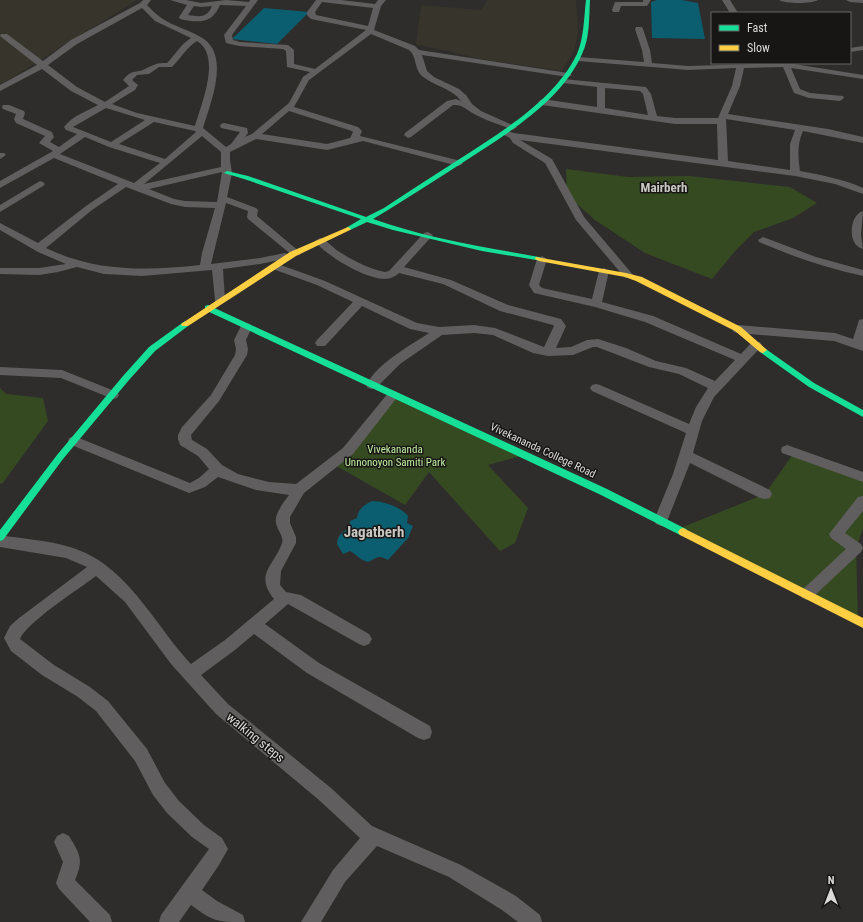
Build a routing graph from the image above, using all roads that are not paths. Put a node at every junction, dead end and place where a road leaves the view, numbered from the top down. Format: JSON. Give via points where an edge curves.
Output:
{"nodes":[{"id":1,"x":174,"y":0,"type":"edge"},
{"id":2,"x":320,"y":0,"type":"edge"},
{"id":3,"x":588,"y":0,"type":"edge"},
{"id":4,"x":647,"y":0,"type":"edge"},
{"id":5,"x":726,"y":0,"type":"edge"},
{"id":6,"x":783,"y":0,"type":"edge"},
{"id":7,"x":814,"y":0,"type":"edge"},
{"id":8,"x":850,"y":0,"type":"edge"},
{"id":9,"x":863,"y":1,"type":"edge"},
{"id":10,"x":145,"y":2,"type":"edge"},
{"id":11,"x":252,"y":2,"type":"edge"},
{"id":12,"x":379,"y":3,"type":"edge"},
{"id":13,"x":191,"y":4,"type":"junction"},
{"id":14,"x":217,"y":4,"type":"junction"},
{"id":15,"x":616,"y":10,"type":"dead end"},
{"id":16,"x":733,"y":12,"type":"edge"},
{"id":17,"x":639,"y":29,"type":"dead end"},
{"id":18,"x":370,"y":30,"type":"junction"},
{"id":19,"x":4,"y":36,"type":"dead end"},
{"id":20,"x":197,"y":38,"type":"junction"},
{"id":21,"x":863,"y":48,"type":"edge"},
{"id":22,"x":851,"y":50,"type":"edge"},
{"id":23,"x":417,"y":52,"type":"junction"},
{"id":24,"x":578,"y":59,"type":"junction"},
{"id":25,"x":755,"y":64,"type":"edge"},
{"id":26,"x":780,"y":64,"type":"edge"},
{"id":27,"x":43,"y":65,"type":"junction"},
{"id":28,"x":648,"y":65,"type":"junction"},
{"id":29,"x":740,"y":66,"type":"junction"},
{"id":30,"x":315,"y":71,"type":"junction"},
{"id":31,"x":863,"y":77,"type":"edge"},
{"id":32,"x":566,"y":78,"type":"junction"},
{"id":33,"x":601,"y":84,"type":"junction"},
{"id":34,"x":0,"y":89,"type":"edge"},
{"id":35,"x":840,"y":98,"type":"dead end"},
{"id":36,"x":542,"y":102,"type":"junction"},
{"id":37,"x":105,"y":105,"type":"junction"},
{"id":38,"x":469,"y":106,"type":"junction"},
{"id":39,"x":6,"y":107,"type":"dead end"},
{"id":40,"x":288,"y":108,"type":"junction"},
{"id":41,"x":601,"y":110,"type":"junction"},
{"id":42,"x":653,"y":118,"type":"junction"},
{"id":43,"x":722,"y":118,"type":"junction"},
{"id":44,"x":152,"y":119,"type":"junction"},
{"id":45,"x":224,"y":126,"type":"dead end"},
{"id":46,"x":800,"y":128,"type":"junction"},
{"id":47,"x":200,"y":130,"type":"junction"},
{"id":48,"x":510,"y":132,"type":"junction"},
{"id":49,"x":84,"y":134,"type":"junction"},
{"id":50,"x":408,"y":135,"type":"dead end"},
{"id":51,"x":255,"y":136,"type":"junction"},
{"id":52,"x":354,"y":138,"type":"junction"},
{"id":53,"x":863,"y":140,"type":"edge"},
{"id":54,"x":214,"y":141,"type":"junction"},
{"id":55,"x":237,"y":143,"type":"junction"},
{"id":56,"x":112,"y":144,"type":"junction"},
{"id":57,"x":226,"y":151,"type":"junction"},
{"id":58,"x":56,"y":152,"type":"junction"},
{"id":59,"x":167,"y":162,"type":"junction"},
{"id":60,"x":458,"y":162,"type":"junction"},
{"id":61,"x":723,"y":163,"type":"junction"},
{"id":62,"x":227,"y":170,"type":"junction"},
{"id":63,"x":795,"y":173,"type":"junction"},
{"id":64,"x":2,"y":181,"type":"edge"},
{"id":65,"x":40,"y":184,"type":"dead end"},
{"id":66,"x":134,"y":186,"type":"junction"},
{"id":67,"x":863,"y":191,"type":"edge"},
{"id":68,"x":222,"y":202,"type":"junction"},
{"id":69,"x":0,"y":209,"type":"edge"},
{"id":70,"x":863,"y":214,"type":"edge"},
{"id":71,"x":369,"y":219,"type":"junction"},
{"id":72,"x":0,"y":226,"type":"edge"},
{"id":73,"x":428,"y":235,"type":"junction"},
{"id":74,"x":763,"y":240,"type":"dead end"},
{"id":75,"x":320,"y":241,"type":"junction"},
{"id":76,"x":863,"y":246,"type":"edge"},
{"id":77,"x":40,"y":247,"type":"junction"},
{"id":78,"x":294,"y":253,"type":"junction"},
{"id":79,"x":542,"y":259,"type":"junction"},
{"id":80,"x":77,"y":264,"type":"junction"},
{"id":81,"x":217,"y":266,"type":"junction"},
{"id":82,"x":274,"y":266,"type":"junction"},
{"id":83,"x":205,"y":267,"type":"junction"},
{"id":84,"x":397,"y":269,"type":"junction"},
{"id":85,"x":0,"y":271,"type":"edge"},
{"id":86,"x":604,"y":271,"type":"junction"},
{"id":87,"x":863,"y":273,"type":"edge"},
{"id":88,"x":629,"y":276,"type":"junction"},
{"id":89,"x":220,"y":300,"type":"junction"},
{"id":90,"x":361,"y":301,"type":"junction"},
{"id":91,"x":596,"y":304,"type":"junction"},
{"id":92,"x":208,"y":308,"type":"junction"},
{"id":93,"x":863,"y":323,"type":"edge"},
{"id":94,"x":246,"y":327,"type":"junction"},
{"id":95,"x":738,"y":329,"type":"junction"},
{"id":96,"x":439,"y":331,"type":"junction"},
{"id":97,"x":321,"y":343,"type":"dead end"},
{"id":98,"x":756,"y":345,"type":"junction"},
{"id":99,"x":860,"y":346,"type":"edge"},
{"id":100,"x":548,"y":352,"type":"junction"},
{"id":101,"x":742,"y":359,"type":"junction"},
{"id":102,"x":0,"y":371,"type":"edge"},
{"id":103,"x":372,"y":385,"type":"junction"},
{"id":104,"x":716,"y":387,"type":"junction"},
{"id":105,"x":596,"y":388,"type":"dead end"},
{"id":106,"x":112,"y":395,"type":"junction"},
{"id":107,"x":393,"y":395,"type":"junction"},
{"id":108,"x":863,"y":414,"type":"edge"},
{"id":109,"x":693,"y":431,"type":"junction"},
{"id":110,"x":74,"y":441,"type":"junction"},
{"id":111,"x":787,"y":450,"type":"dead end"},
{"id":112,"x":686,"y":456,"type":"junction"},
{"id":113,"x":217,"y":470,"type":"junction"},
{"id":114,"x":863,"y":477,"type":"edge"},
{"id":115,"x":299,"y":489,"type":"junction"},
{"id":116,"x":765,"y":494,"type":"dead end"},
{"id":117,"x":863,"y":501,"type":"edge"},
{"id":118,"x":7,"y":520,"type":"edge"},
{"id":119,"x":661,"y":520,"type":"junction"},
{"id":120,"x":836,"y":534,"type":"junction"},
{"id":121,"x":0,"y":537,"type":"edge"},
{"id":122,"x":0,"y":541,"type":"edge"},
{"id":123,"x":863,"y":547,"type":"edge"},
{"id":124,"x":97,"y":567,"type":"junction"},
{"id":125,"x":807,"y":594,"type":"junction"},
{"id":126,"x":283,"y":600,"type":"junction"},
{"id":127,"x":863,"y":623,"type":"edge"},
{"id":128,"x":254,"y":625,"type":"junction"},
{"id":129,"x":364,"y":640,"type":"dead end"},
{"id":130,"x":190,"y":674,"type":"junction"},
{"id":131,"x":424,"y":732,"type":"dead end"},
{"id":132,"x":373,"y":836,"type":"junction"},
{"id":133,"x":63,"y":842,"type":"dead end"},
{"id":134,"x":190,"y":892,"type":"junction"},
{"id":135,"x":103,"y":922,"type":"edge"},
{"id":136,"x":168,"y":922,"type":"edge"},
{"id":137,"x":236,"y":922,"type":"edge"},
{"id":138,"x":310,"y":922,"type":"edge"},
{"id":139,"x":533,"y":922,"type":"edge"}],
"edges":[{"from":1,"to":13,"type":"street"},
{"from":2,"to":12,"type":"street"},
{"from":2,"to":18,"type":"street","via":[[311,12],[314,17]]},
{"from":3,"to":24,"type":"main road","via":[[584,40]]},
{"from":4,"to":15,"type":"street","via":[[644,4],[618,4]]},
{"from":5,"to":16,"type":"street"},
{"from":6,"to":7,"type":"street"},
{"from":8,"to":9,"type":"street"},
{"from":10,"to":20,"type":"street","via":[[158,19]]},
{"from":10,"to":27,"type":"street","via":[[74,42]]},
{"from":11,"to":14,"type":"street"},
{"from":11,"to":30,"type":"street","via":[[228,35],[229,41],[285,47],[290,50],[290,64]]},
{"from":12,"to":18,"type":"street"},
{"from":13,"to":14,"type":"street"},
{"from":13,"to":14,"type":"street","via":[[183,16],[207,18]]},
{"from":17,"to":28,"type":"street"},
{"from":18,"to":23,"type":"street"},
{"from":18,"to":30,"type":"street"},
{"from":19,"to":27,"type":"street"},
{"from":20,"to":37,"type":"street","via":[[184,46],[169,65],[157,65],[146,72],[135,73],[126,80],[134,85],[132,88]]},
{"from":20,"to":47,"type":"street","via":[[208,46],[213,66]]},
{"from":21,"to":22,"type":"street"},
{"from":23,"to":32,"type":"street"},
{"from":23,"to":38,"type":"street","via":[[423,72],[431,79],[456,91]]},
{"from":24,"to":28,"type":"street"},
{"from":24,"to":32,"type":"main road"},
{"from":25,"to":26,"type":"street"},
{"from":25,"to":29,"type":"street"},
{"from":26,"to":31,"type":"street"},
{"from":26,"to":35,"type":"street","via":[[797,91]]},
{"from":27,"to":34,"type":"street"},
{"from":27,"to":37,"type":"street","via":[[74,89]]},
{"from":28,"to":29,"type":"street","via":[[688,68]]},
{"from":29,"to":43,"type":"street","via":[[738,78]]},
{"from":30,"to":40,"type":"street","via":[[301,86]]},
{"from":32,"to":33,"type":"street"},
{"from":32,"to":36,"type":"main road"},
{"from":33,"to":41,"type":"street"},
{"from":33,"to":42,"type":"street","via":[[643,89],[647,94]]},
{"from":36,"to":41,"type":"street"},
{"from":36,"to":48,"type":"main road"},
{"from":37,"to":44,"type":"street"},
{"from":37,"to":49,"type":"street","via":[[68,127]]},
{"from":38,"to":48,"type":"street"},
{"from":38,"to":50,"type":"street","via":[[450,103]]},
{"from":39,"to":58,"type":"street","via":[[21,113],[19,121],[48,134],[50,137],[44,143]]},
{"from":40,"to":51,"type":"street"},
{"from":40,"to":52,"type":"street","via":[[355,128],[358,131]]},
{"from":41,"to":42,"type":"street"},
{"from":42,"to":43,"type":"street","via":[[682,122]]},
{"from":43,"to":46,"type":"street"},
{"from":43,"to":61,"type":"street"},
{"from":44,"to":47,"type":"street"},
{"from":44,"to":56,"type":"street"},
{"from":45,"to":55,"type":"street","via":[[244,131]]},
{"from":46,"to":53,"type":"street"},
{"from":46,"to":63,"type":"street","via":[[794,142]]},
{"from":47,"to":54,"type":"street"},
{"from":47,"to":59,"type":"street"},
{"from":48,"to":60,"type":"main road"},
{"from":48,"to":61,"type":"street"},
{"from":48,"to":88,"type":"street","via":[[516,141],[549,161],[580,218]]},
{"from":49,"to":56,"type":"street"},
{"from":49,"to":58,"type":"street"},
{"from":51,"to":52,"type":"street","via":[[327,147],[337,146]]},
{"from":51,"to":55,"type":"street"},
{"from":52,"to":60,"type":"street","via":[[368,139]]},
{"from":54,"to":55,"type":"street"},
{"from":54,"to":57,"type":"street"},
{"from":55,"to":57,"type":"street"},
{"from":56,"to":59,"type":"street"},
{"from":57,"to":62,"type":"street","via":[[224,160]]},
{"from":58,"to":64,"type":"street"},
{"from":58,"to":66,"type":"street"},
{"from":59,"to":66,"type":"street"},
{"from":60,"to":71,"type":"main road"},
{"from":61,"to":63,"type":"street"},
{"from":62,"to":66,"type":"street"},
{"from":62,"to":68,"type":"street"},
{"from":62,"to":71,"type":"main road"},
{"from":63,"to":67,"type":"street","via":[[830,179]]},
{"from":65,"to":69,"type":"street"},
{"from":66,"to":68,"type":"street","via":[[178,202]]},
{"from":66,"to":77,"type":"street","via":[[89,208]]},
{"from":68,"to":78,"type":"street","via":[[253,210],[252,217]]},
{"from":68,"to":83,"type":"street"},
{"from":70,"to":76,"type":"street","via":[[856,234]]},
{"from":71,"to":73,"type":"main road","via":[[395,229]]},
{"from":71,"to":75,"type":"main road"},
{"from":72,"to":77,"type":"street"},
{"from":73,"to":79,"type":"main road"},
{"from":73,"to":84,"type":"street"},
{"from":74,"to":87,"type":"street","via":[[820,262]]},
{"from":75,"to":78,"type":"main road"},
{"from":75,"to":84,"type":"street","via":[[351,262],[382,276],[390,275]]},
{"from":77,"to":80,"type":"street"},
{"from":78,"to":81,"type":"street","via":[[263,261]]},
{"from":78,"to":82,"type":"main road"},
{"from":79,"to":86,"type":"main road"},
{"from":79,"to":91,"type":"street","via":[[534,285],[538,291]]},
{"from":80,"to":83,"type":"street","via":[[108,271],[147,272]]},
{"from":80,"to":85,"type":"street","via":[[41,272]]},
{"from":81,"to":83,"type":"street"},
{"from":81,"to":89,"type":"street"},
{"from":82,"to":89,"type":"main road"},
{"from":82,"to":90,"type":"street"},
{"from":84,"to":100,"type":"street","via":[[426,275],[504,308],[557,322],[560,326]]},
{"from":86,"to":88,"type":"main road"},
{"from":86,"to":91,"type":"street"},
{"from":88,"to":95,"type":"main road"},
{"from":89,"to":92,"type":"main road"},
{"from":90,"to":96,"type":"street","via":[[414,326]]},
{"from":90,"to":97,"type":"street"},
{"from":91,"to":101,"type":"street","via":[[649,319]]},
{"from":92,"to":94,"type":"main road","name":"Vivekananda College Road"},
{"from":92,"to":106,"type":"main road","via":[[152,350]]},
{"from":93,"to":99,"type":"street"},
{"from":94,"to":103,"type":"main road","name":"Vivekananda College Road"},
{"from":94,"to":113,"type":"street","via":[[240,340],[241,355],[222,388],[183,436],[184,441],[203,453]]},
{"from":95,"to":98,"type":"main road"},
{"from":95,"to":99,"type":"street","via":[[835,337]]},
{"from":96,"to":100,"type":"street","via":[[474,329],[495,332],[524,346]]},
{"from":96,"to":103,"type":"street","via":[[389,365]]},
{"from":98,"to":101,"type":"street"},
{"from":98,"to":108,"type":"main road","via":[[812,385]]},
{"from":100,"to":104,"type":"street","via":[[573,351],[598,343],[653,364],[682,371]]},
{"from":101,"to":104,"type":"street"},
{"from":102,"to":106,"type":"street","via":[[62,374]]},
{"from":103,"to":107,"type":"main road","name":"Vivekananda College Road"},
{"from":104,"to":109,"type":"street","via":[[702,407]]},
{"from":105,"to":109,"type":"street"},
{"from":106,"to":110,"type":"main road"},
{"from":107,"to":115,"type":"street","via":[[348,451]]},
{"from":107,"to":119,"type":"main road","name":"Vivekananda College Road"},
{"from":109,"to":112,"type":"street"},
{"from":110,"to":113,"type":"street","via":[[189,488],[202,483]]},
{"from":110,"to":118,"type":"main road"},
{"from":111,"to":114,"type":"street"},
{"from":112,"to":116,"type":"street"},
{"from":112,"to":119,"type":"street"},
{"from":113,"to":115,"type":"street","via":[[249,482],[282,490]]},
{"from":115,"to":126,"type":"street","via":[[283,517],[282,523],[289,543],[274,570],[272,580],[273,587]]},
{"from":117,"to":120,"type":"street"},
{"from":118,"to":121,"type":"main road"},
{"from":119,"to":125,"type":"main road","name":"Vivekananda College Road"},
{"from":120,"to":123,"type":"street"},
{"from":120,"to":125,"type":"street","via":[[856,548]]},
{"from":122,"to":124,"type":"street","name":"walking steps","via":[[68,552]]},
{"from":124,"to":130,"type":"street","name":"walking steps","via":[[130,597]]},
{"from":124,"to":134,"type":"street","via":[[34,614],[16,631],[12,641],[48,670],[102,706],[141,755],[159,789],[173,807],[216,844],[218,852]]},
{"from":125,"to":127,"type":"main road","name":"Vivekananda College Road"},
{"from":126,"to":128,"type":"street"},
{"from":126,"to":129,"type":"street","via":[[296,600]]},
{"from":128,"to":130,"type":"street"},
{"from":128,"to":131,"type":"street","via":[[312,668]]},
{"from":130,"to":132,"type":"street","name":"walking steps","via":[[222,710]]},
{"from":132,"to":138,"type":"street","via":[[339,876]]},
{"from":132,"to":139,"type":"street","name":"walking steps","via":[[455,871],[508,903]]},
{"from":133,"to":135,"type":"street","via":[[73,860],[66,883]]},
{"from":134,"to":136,"type":"street"},
{"from":134,"to":137,"type":"street","via":[[210,908]]}]}
